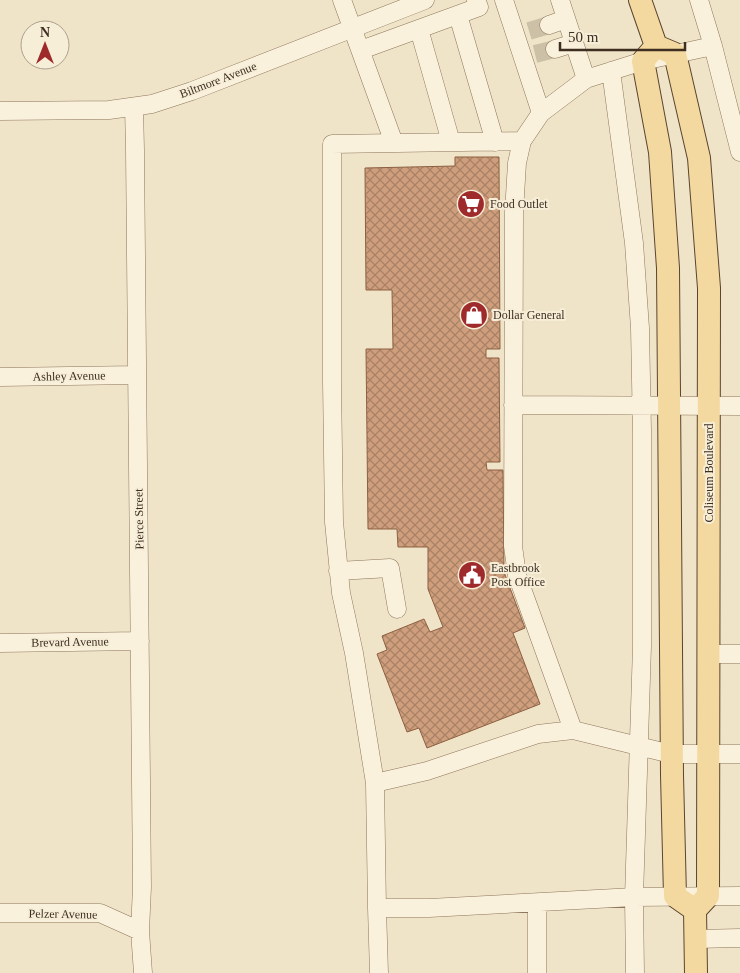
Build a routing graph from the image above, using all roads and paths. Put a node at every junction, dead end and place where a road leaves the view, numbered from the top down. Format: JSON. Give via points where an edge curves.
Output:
{"nodes":[{"id":1,"x":342,"y":0,"type":"edge"},
{"id":2,"x":425,"y":0,"type":"edge"},
{"id":3,"x":503,"y":0,"type":"edge"},
{"id":4,"x":560,"y":0,"type":"edge"},
{"id":5,"x":699,"y":0,"type":"edge"},
{"id":6,"x":645,"y":1,"type":"edge"},
{"id":7,"x":477,"y":4,"type":"edge"},
{"id":8,"x":458,"y":15,"type":"junction"},
{"id":9,"x":566,"y":19,"type":"junction"},
{"id":10,"x":549,"y":25,"type":"tunnel mouth"},
{"id":11,"x":353,"y":28,"type":"junction"},
{"id":12,"x":419,"y":29,"type":"junction"},
{"id":13,"x":574,"y":43,"type":"junction"},
{"id":14,"x":713,"y":46,"type":"junction"},
{"id":15,"x":555,"y":49,"type":"tunnel mouth"},
{"id":16,"x":361,"y":50,"type":"junction"},
{"id":17,"x":658,"y":54,"type":"junction"},
{"id":18,"x":611,"y":71,"type":"junction"},
{"id":19,"x":586,"y":79,"type":"junction"},
{"id":20,"x":134,"y":107,"type":"junction"},
{"id":21,"x":0,"y":111,"type":"edge"},
{"id":22,"x":541,"y":113,"type":"junction"},
{"id":23,"x":522,"y":141,"type":"junction"},
{"id":24,"x":451,"y":142,"type":"junction"},
{"id":25,"x":495,"y":142,"type":"junction"},
{"id":26,"x":394,"y":143,"type":"junction"},
{"id":27,"x":740,"y":152,"type":"edge"},
{"id":28,"x":137,"y":374,"type":"junction"},
{"id":29,"x":0,"y":377,"type":"edge"},
{"id":30,"x":641,"y":404,"type":"junction"},
{"id":31,"x":513,"y":405,"type":"junction"},
{"id":32,"x":669,"y":405,"type":"junction"},
{"id":33,"x":709,"y":406,"type":"junction"},
{"id":34,"x":740,"y":406,"type":"edge"},
{"id":35,"x":338,"y":571,"type":"junction"},
{"id":36,"x":397,"y":609,"type":"dead end"},
{"id":37,"x":140,"y":641,"type":"junction"},
{"id":38,"x":0,"y":644,"type":"edge"},
{"id":39,"x":708,"y":654,"type":"junction"},
{"id":40,"x":740,"y":654,"type":"edge"},
{"id":41,"x":573,"y":730,"type":"junction"},
{"id":42,"x":638,"y":746,"type":"junction"},
{"id":43,"x":671,"y":754,"type":"junction"},
{"id":44,"x":708,"y":754,"type":"junction"},
{"id":45,"x":740,"y":754,"type":"edge"},
{"id":46,"x":375,"y":783,"type":"junction"},
{"id":47,"x":634,"y":896,"type":"junction"},
{"id":48,"x":675,"y":896,"type":"junction"},
{"id":49,"x":740,"y":896,"type":"edge"},
{"id":50,"x":537,"y":903,"type":"junction"},
{"id":51,"x":701,"y":903,"type":"junction"},
{"id":52,"x":378,"y":908,"type":"junction"},
{"id":53,"x":0,"y":913,"type":"edge"},
{"id":54,"x":140,"y":931,"type":"junction"},
{"id":55,"x":740,"y":938,"type":"edge"},
{"id":56,"x":695,"y":939,"type":"junction"},
{"id":57,"x":143,"y":973,"type":"edge"},
{"id":58,"x":379,"y":973,"type":"edge"},
{"id":59,"x":538,"y":973,"type":"edge"},
{"id":60,"x":635,"y":973,"type":"edge"},
{"id":61,"x":696,"y":973,"type":"edge"}],
"edges":[{"from":1,"to":11,"type":"street"},
{"from":2,"to":11,"type":"street","name":"Biltmore Avenue"},
{"from":3,"to":7,"type":"street"},
{"from":3,"to":22,"type":"street","via":[[522,34]]},
{"from":4,"to":9,"type":"street"},
{"from":5,"to":14,"type":"street"},
{"from":6,"to":17,"type":"main road","name":"Coliseum Boulevard"},
{"from":7,"to":8,"type":"street"},
{"from":8,"to":12,"type":"street"},
{"from":8,"to":25,"type":"street"},
{"from":9,"to":10,"type":"street"},
{"from":9,"to":13,"type":"street"},
{"from":11,"to":16,"type":"street"},
{"from":11,"to":20,"type":"street","name":"Biltmore Avenue","via":[[192,91]]},
{"from":12,"to":16,"type":"street"},
{"from":12,"to":24,"type":"street"},
{"from":13,"to":15,"type":"street"},
{"from":13,"to":19,"type":"street"},
{"from":14,"to":17,"type":"street"},
{"from":14,"to":27,"type":"street"},
{"from":16,"to":26,"type":"street"},
{"from":17,"to":18,"type":"street"},
{"from":17,"to":32,"type":"main road","name":"Coliseum Boulevard","via":[[660,152],[668,268]]},
{"from":17,"to":33,"type":"main road","name":"Coliseum Boulevard","via":[[699,158],[709,288]]},
{"from":18,"to":19,"type":"street"},
{"from":18,"to":30,"type":"street","via":[[634,243]]},
{"from":19,"to":22,"type":"street"},
{"from":20,"to":21,"type":"street","name":"Biltmore Avenue"},
{"from":20,"to":28,"type":"street","name":"Pierce Street"},
{"from":22,"to":23,"type":"street"},
{"from":23,"to":25,"type":"street"},
{"from":23,"to":31,"type":"street","via":[[517,163],[514,212]]},
{"from":24,"to":25,"type":"street"},
{"from":24,"to":26,"type":"street"},
{"from":26,"to":35,"type":"street","via":[[332,144],[332,382]]},
{"from":28,"to":29,"type":"street","name":"Ashley Avenue"},
{"from":28,"to":37,"type":"street","name":"Pierce Street"},
{"from":30,"to":31,"type":"street"},
{"from":30,"to":32,"type":"street"},
{"from":30,"to":42,"type":"street","via":[[642,646]]},
{"from":31,"to":41,"type":"street","via":[[513,546],[517,574]]},
{"from":32,"to":33,"type":"street"},
{"from":32,"to":43,"type":"main road","name":"Coliseum Boulevard"},
{"from":33,"to":34,"type":"street"},
{"from":33,"to":39,"type":"main road","name":"Coliseum Boulevard"},
{"from":35,"to":36,"type":"street","via":[[390,568]]},
{"from":35,"to":46,"type":"street"},
{"from":37,"to":38,"type":"street","name":"Brevard Avenue"},
{"from":37,"to":54,"type":"street","name":"Pierce Street"},
{"from":39,"to":40,"type":"street"},
{"from":39,"to":44,"type":"main road","name":"Coliseum Boulevard"},
{"from":41,"to":42,"type":"street"},
{"from":41,"to":46,"type":"street","via":[[538,734],[427,771]]},
{"from":42,"to":43,"type":"street"},
{"from":42,"to":47,"type":"street"},
{"from":43,"to":44,"type":"street"},
{"from":43,"to":48,"type":"main road","name":"Coliseum Boulevard"},
{"from":44,"to":45,"type":"street"},
{"from":44,"to":51,"type":"main road","name":"Coliseum Boulevard"},
{"from":46,"to":52,"type":"street"},
{"from":47,"to":48,"type":"street"},
{"from":47,"to":50,"type":"street"},
{"from":47,"to":60,"type":"street"},
{"from":48,"to":51,"type":"main road"},
{"from":49,"to":51,"type":"street"},
{"from":50,"to":52,"type":"street"},
{"from":50,"to":59,"type":"street"},
{"from":51,"to":56,"type":"main road","name":"Coliseum Boulevard"},
{"from":52,"to":58,"type":"street"},
{"from":53,"to":54,"type":"street","name":"Pelzer Avenue","via":[[100,913]]},
{"from":54,"to":57,"type":"street"},
{"from":55,"to":56,"type":"street"},
{"from":56,"to":61,"type":"main road","name":"Coliseum Boulevard"}]}
